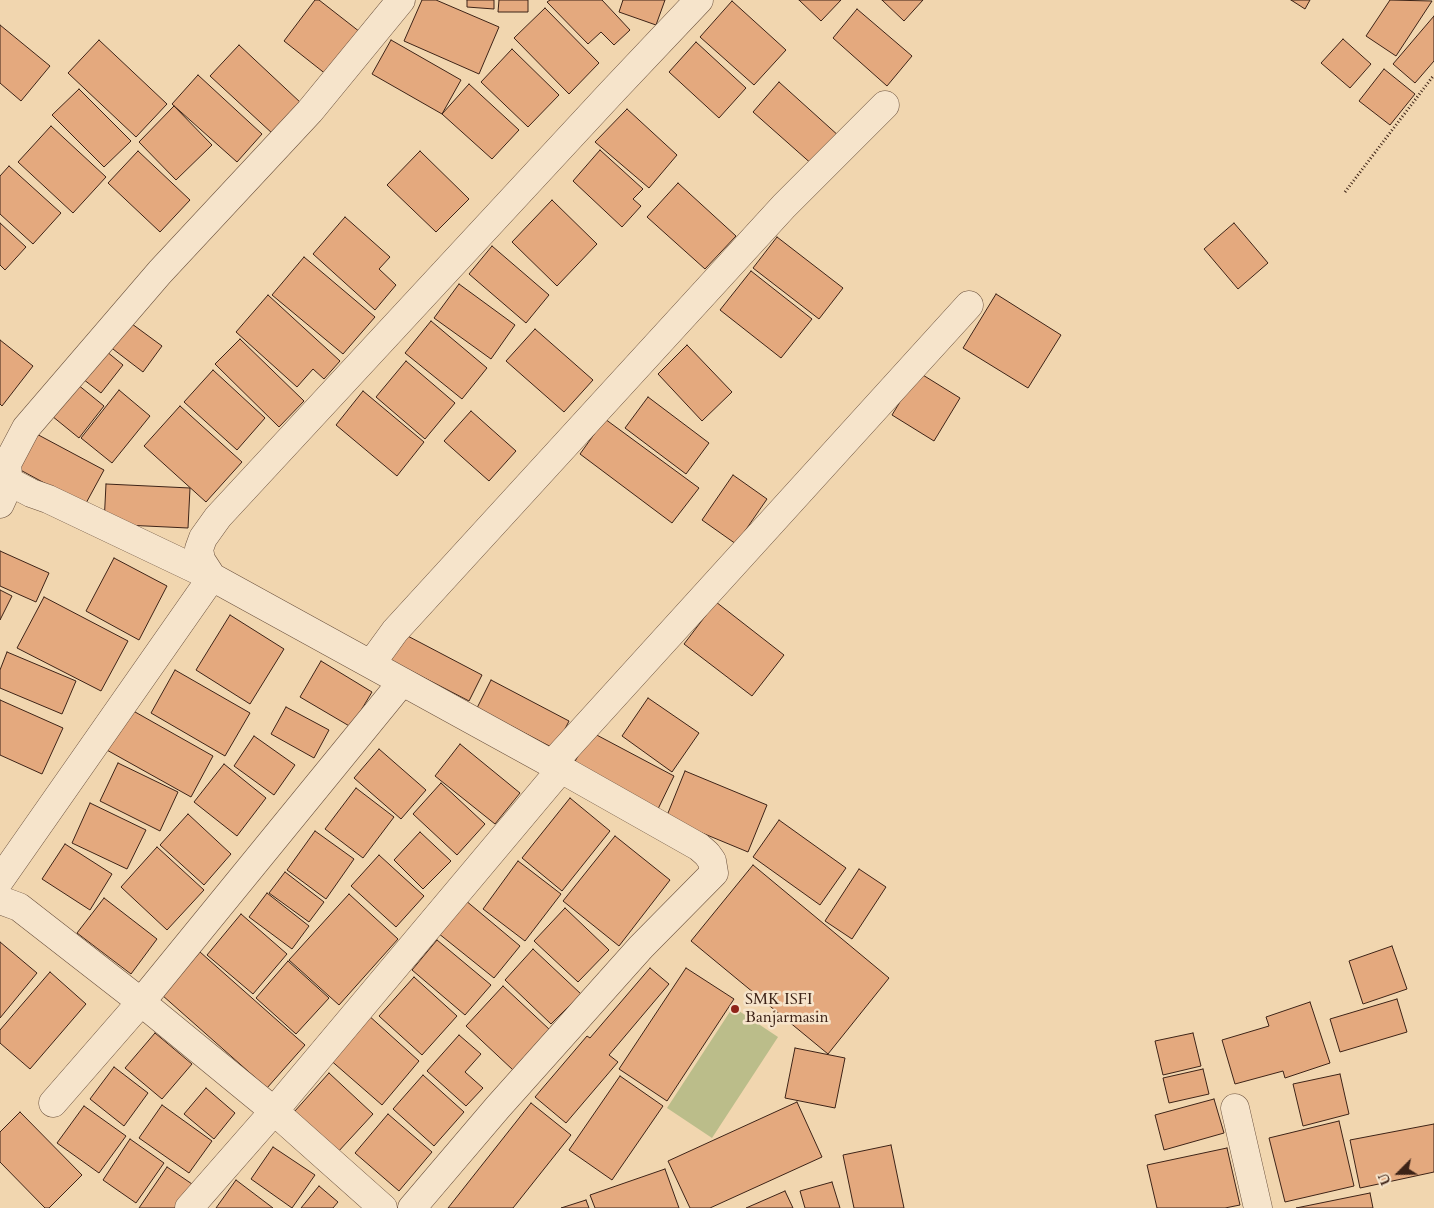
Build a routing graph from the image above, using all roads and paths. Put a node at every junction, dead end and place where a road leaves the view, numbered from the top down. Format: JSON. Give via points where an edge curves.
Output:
{"nodes":[{"id":1,"x":401,"y":0,"type":"edge"},
{"id":2,"x":699,"y":0,"type":"edge"},
{"id":3,"x":1434,"y":75,"type":"edge"},
{"id":4,"x":885,"y":105,"type":"dead end"},
{"id":5,"x":1345,"y":192,"type":"dead end"},
{"id":6,"x":969,"y":305,"type":"dead end"},
{"id":7,"x":5,"y":493,"type":"edge"},
{"id":8,"x":212,"y":577,"type":"junction"},
{"id":9,"x":371,"y":664,"type":"junction"},
{"id":10,"x":402,"y":682,"type":"junction"},
{"id":11,"x":556,"y":766,"type":"junction"},
{"id":12,"x":0,"y":880,"type":"edge"},
{"id":13,"x":0,"y":900,"type":"edge"},
{"id":14,"x":141,"y":1002,"type":"junction"},
{"id":15,"x":53,"y":1103,"type":"dead end"},
{"id":16,"x":1235,"y":1108,"type":"dead end"},
{"id":17,"x":274,"y":1111,"type":"junction"},
{"id":18,"x":189,"y":1208,"type":"edge"},
{"id":19,"x":383,"y":1208,"type":"edge"},
{"id":20,"x":412,"y":1208,"type":"edge"},
{"id":21,"x":1258,"y":1208,"type":"edge"}],
"edges":[{"from":1,"to":7,"type":"street","via":[[310,111],[160,272],[26,428],[7,464]]},
{"from":2,"to":8,"type":"street","via":[[218,517],[199,549],[201,560]]},
{"from":3,"to":5,"type":"path"},
{"from":4,"to":9,"type":"street","via":[[777,213],[396,631]]},
{"from":6,"to":11,"type":"street"},
{"from":7,"to":8,"type":"street","via":[[31,493],[48,499]]},
{"from":8,"to":9,"type":"street"},
{"from":8,"to":12,"type":"street"},
{"from":9,"to":10,"type":"street"},
{"from":10,"to":11,"type":"street"},
{"from":10,"to":14,"type":"street"},
{"from":11,"to":17,"type":"street"},
{"from":11,"to":20,"type":"street","via":[[699,847],[712,861],[714,873],[641,947]]},
{"from":13,"to":14,"type":"street","via":[[20,907]]},
{"from":14,"to":15,"type":"street"},
{"from":14,"to":17,"type":"street"},
{"from":16,"to":21,"type":"street"},
{"from":17,"to":18,"type":"street"},
{"from":17,"to":19,"type":"street"}]}
